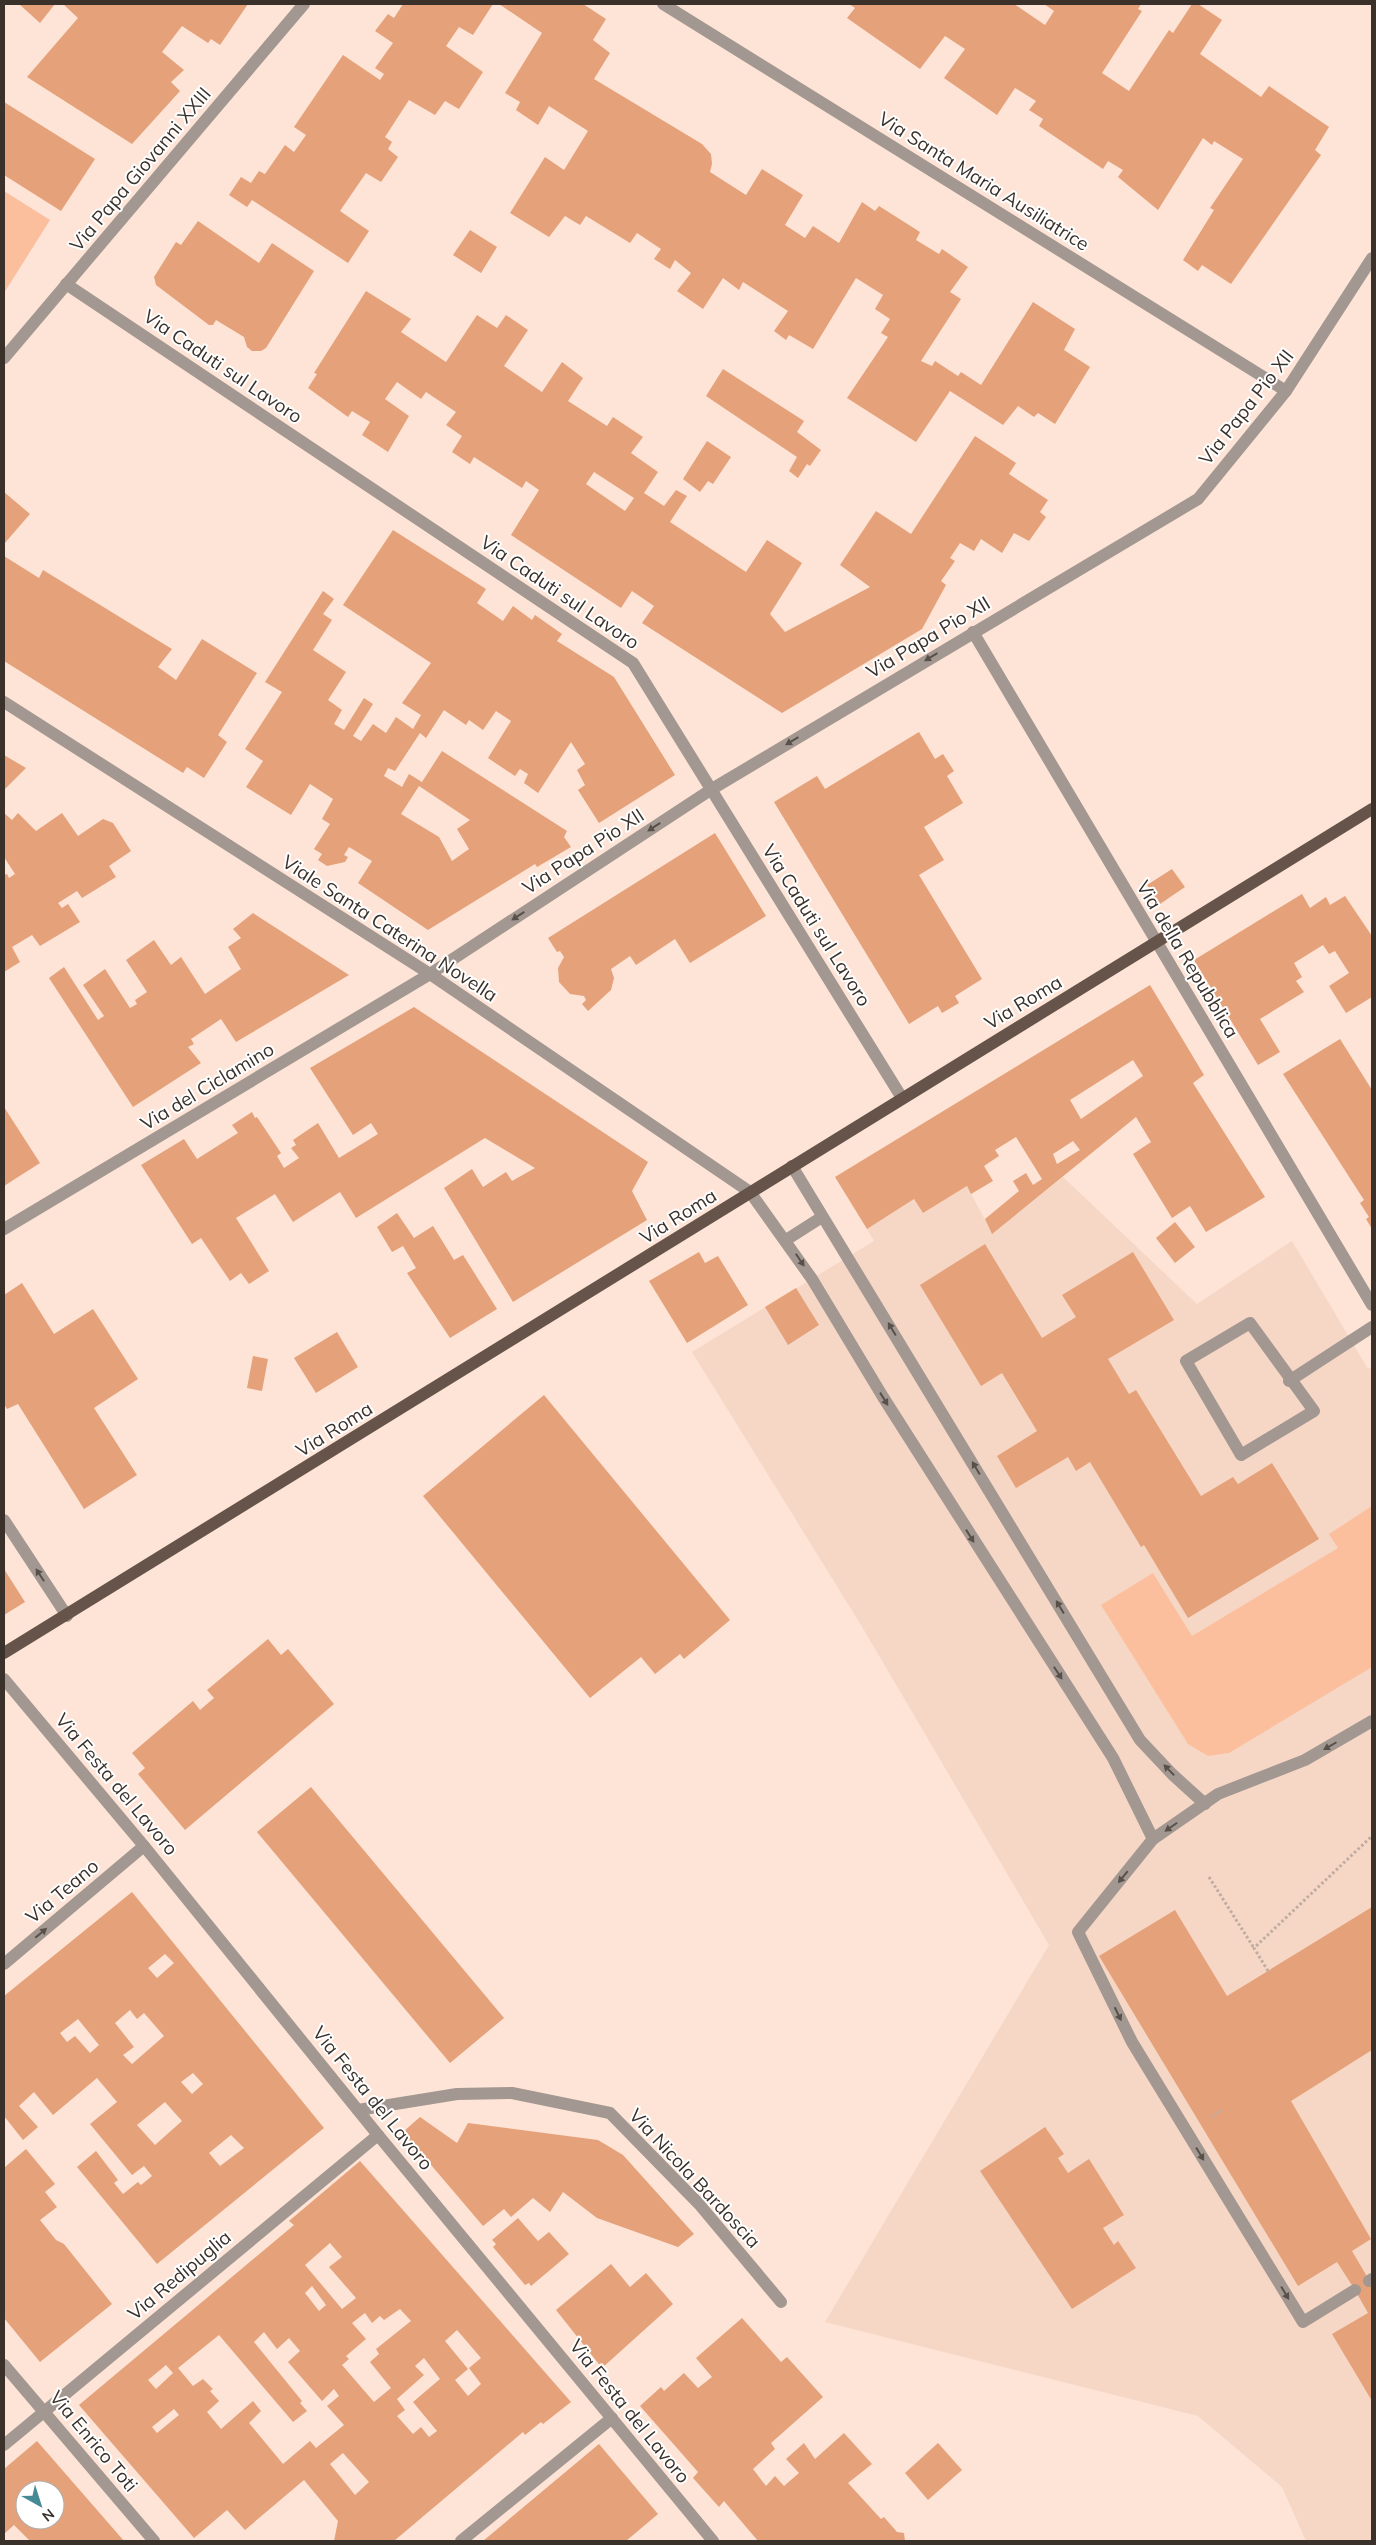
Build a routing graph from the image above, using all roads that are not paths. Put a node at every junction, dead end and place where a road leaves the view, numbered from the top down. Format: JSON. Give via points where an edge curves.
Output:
{"nodes":[{"id":1,"x":304,"y":4,"type":"edge"},
{"id":2,"x":663,"y":4,"type":"edge"},
{"id":3,"x":1372,"y":258,"type":"edge"},
{"id":4,"x":66,"y":284,"type":"junction"},
{"id":5,"x":4,"y":358,"type":"edge"},
{"id":6,"x":1286,"y":390,"type":"junction"},
{"id":7,"x":973,"y":632,"type":"junction"},
{"id":8,"x":4,"y":702,"type":"edge"},
{"id":9,"x":712,"y":789,"type":"junction"},
{"id":10,"x":1372,"y":809,"type":"edge"},
{"id":11,"x":1156,"y":943,"type":"junction"},
{"id":12,"x":430,"y":974,"type":"junction"},
{"id":13,"x":902,"y":1098,"type":"junction"},
{"id":14,"x":792,"y":1166,"type":"junction"},
{"id":15,"x":750,"y":1192,"type":"junction"},
{"id":16,"x":822,"y":1217,"type":"junction"},
{"id":17,"x":4,"y":1229,"type":"edge"},
{"id":18,"x":786,"y":1240,"type":"junction"},
{"id":19,"x":1372,"y":1305,"type":"edge"},
{"id":20,"x":1372,"y":1327,"type":"edge"},
{"id":21,"x":1290,"y":1381,"type":"junction"},
{"id":22,"x":4,"y":1520,"type":"edge"},
{"id":23,"x":67,"y":1616,"type":"junction"},
{"id":24,"x":4,"y":1653,"type":"edge"},
{"id":25,"x":4,"y":1679,"type":"edge"},
{"id":26,"x":1372,"y":1721,"type":"edge"},
{"id":27,"x":1205,"y":1804,"type":"junction"},
{"id":28,"x":1153,"y":1839,"type":"junction"},
{"id":29,"x":144,"y":1846,"type":"junction"},
{"id":30,"x":4,"y":1964,"type":"edge"},
{"id":31,"x":358,"y":2110,"type":"junction"},
{"id":32,"x":378,"y":2135,"type":"junction"},
{"id":33,"x":1355,"y":2290,"type":"dead end"},
{"id":34,"x":781,"y":2302,"type":"dead end"},
{"id":35,"x":4,"y":2365,"type":"edge"},
{"id":36,"x":44,"y":2411,"type":"junction"},
{"id":37,"x":612,"y":2418,"type":"junction"},
{"id":38,"x":4,"y":2445,"type":"edge"},
{"id":39,"x":154,"y":2541,"type":"edge"},
{"id":40,"x":460,"y":2541,"type":"edge"},
{"id":41,"x":713,"y":2541,"type":"edge"}],
"edges":[{"from":1,"to":4,"type":"street","name":"Via Papa Giovanni XXIII"},
{"from":2,"to":6,"type":"street","name":"Via Santa Maria Ausiliatrice"},
{"from":3,"to":6,"type":"street","name":"Via Papa Pio XII"},
{"from":4,"to":5,"type":"street","name":"Via Papa Giovanni XXIII"},
{"from":4,"to":9,"type":"street","name":"Via Caduti sul Lavoro","via":[[633,663]]},
{"from":6,"to":7,"type":"street","name":"Via Papa Pio XII","via":[[1198,499]]},
{"from":7,"to":9,"type":"street","name":"Via Papa Pio XII","one_way":true},
{"from":7,"to":11,"type":"street","name":"Via della Repubblica"},
{"from":8,"to":12,"type":"street","name":"Viale Santa Caterina Novella"},
{"from":9,"to":12,"type":"street","name":"Via Papa Pio XII","one_way":true},
{"from":9,"to":13,"type":"street","name":"Via Caduti sul Lavoro"},
{"from":10,"to":11,"type":"main road","name":"Via Roma"},
{"from":11,"to":13,"type":"main road","name":"Via Roma"},
{"from":11,"to":19,"type":"street","name":"Via della Repubblica"},
{"from":12,"to":15,"type":"street","name":"Viale Santa Caterina Novella"},
{"from":12,"to":17,"type":"street","name":"Via del Ciclamino"},
{"from":13,"to":14,"type":"main road","name":"Via Roma"},
{"from":14,"to":15,"type":"main road","name":"Via Roma"},
{"from":14,"to":16,"type":"street"},
{"from":15,"to":18,"type":"street","name":"Viale Santa Caterina Novella"},
{"from":15,"to":23,"type":"main road","name":"Via Roma"},
{"from":16,"to":18,"type":"street"},
{"from":27,"to":16,"type":"street","one_way":true,"via":[[1140,1740]]},
{"from":18,"to":28,"type":"street","name":"Viale Santa Caterina Novella","one_way":true,"via":[[1113,1758]]},
{"from":20,"to":21,"type":"street"},
{"from":21,"to":21,"type":"street","via":[[1250,1323],[1186,1361],[1241,1455],[1314,1411]]},
{"from":23,"to":22,"type":"street","one_way":true},
{"from":23,"to":24,"type":"main road","name":"Via Roma"},
{"from":25,"to":29,"type":"street","name":"Via Festa del Lavoro"},
{"from":26,"to":27,"type":"street","one_way":true,"via":[[1305,1760],[1218,1794]]},
{"from":27,"to":28,"type":"street","one_way":true},
{"from":28,"to":33,"type":"street","one_way":true,"via":[[1078,1932],[1132,2042],[1303,2322]]},
{"from":30,"to":29,"type":"street","name":"Via Teano","one_way":true},
{"from":29,"to":31,"type":"street","name":"Via Festa del Lavoro"},
{"from":31,"to":32,"type":"street","name":"Via Festa del Lavoro"},
{"from":31,"to":34,"type":"street","name":"Via Nicola Bardoscia","via":[[457,2094],[512,2093],[610,2113],[699,2204]]},
{"from":32,"to":36,"type":"street","name":"Via Redipuglia"},
{"from":32,"to":37,"type":"street","name":"Via Festa del Lavoro"},
{"from":35,"to":36,"type":"street","name":"Via Enrico Toti"},
{"from":36,"to":38,"type":"street","name":"Via Redipuglia"},
{"from":36,"to":39,"type":"street","name":"Via Enrico Toti"},
{"from":37,"to":40,"type":"street"},
{"from":37,"to":41,"type":"street","name":"Via Festa del Lavoro"}]}
